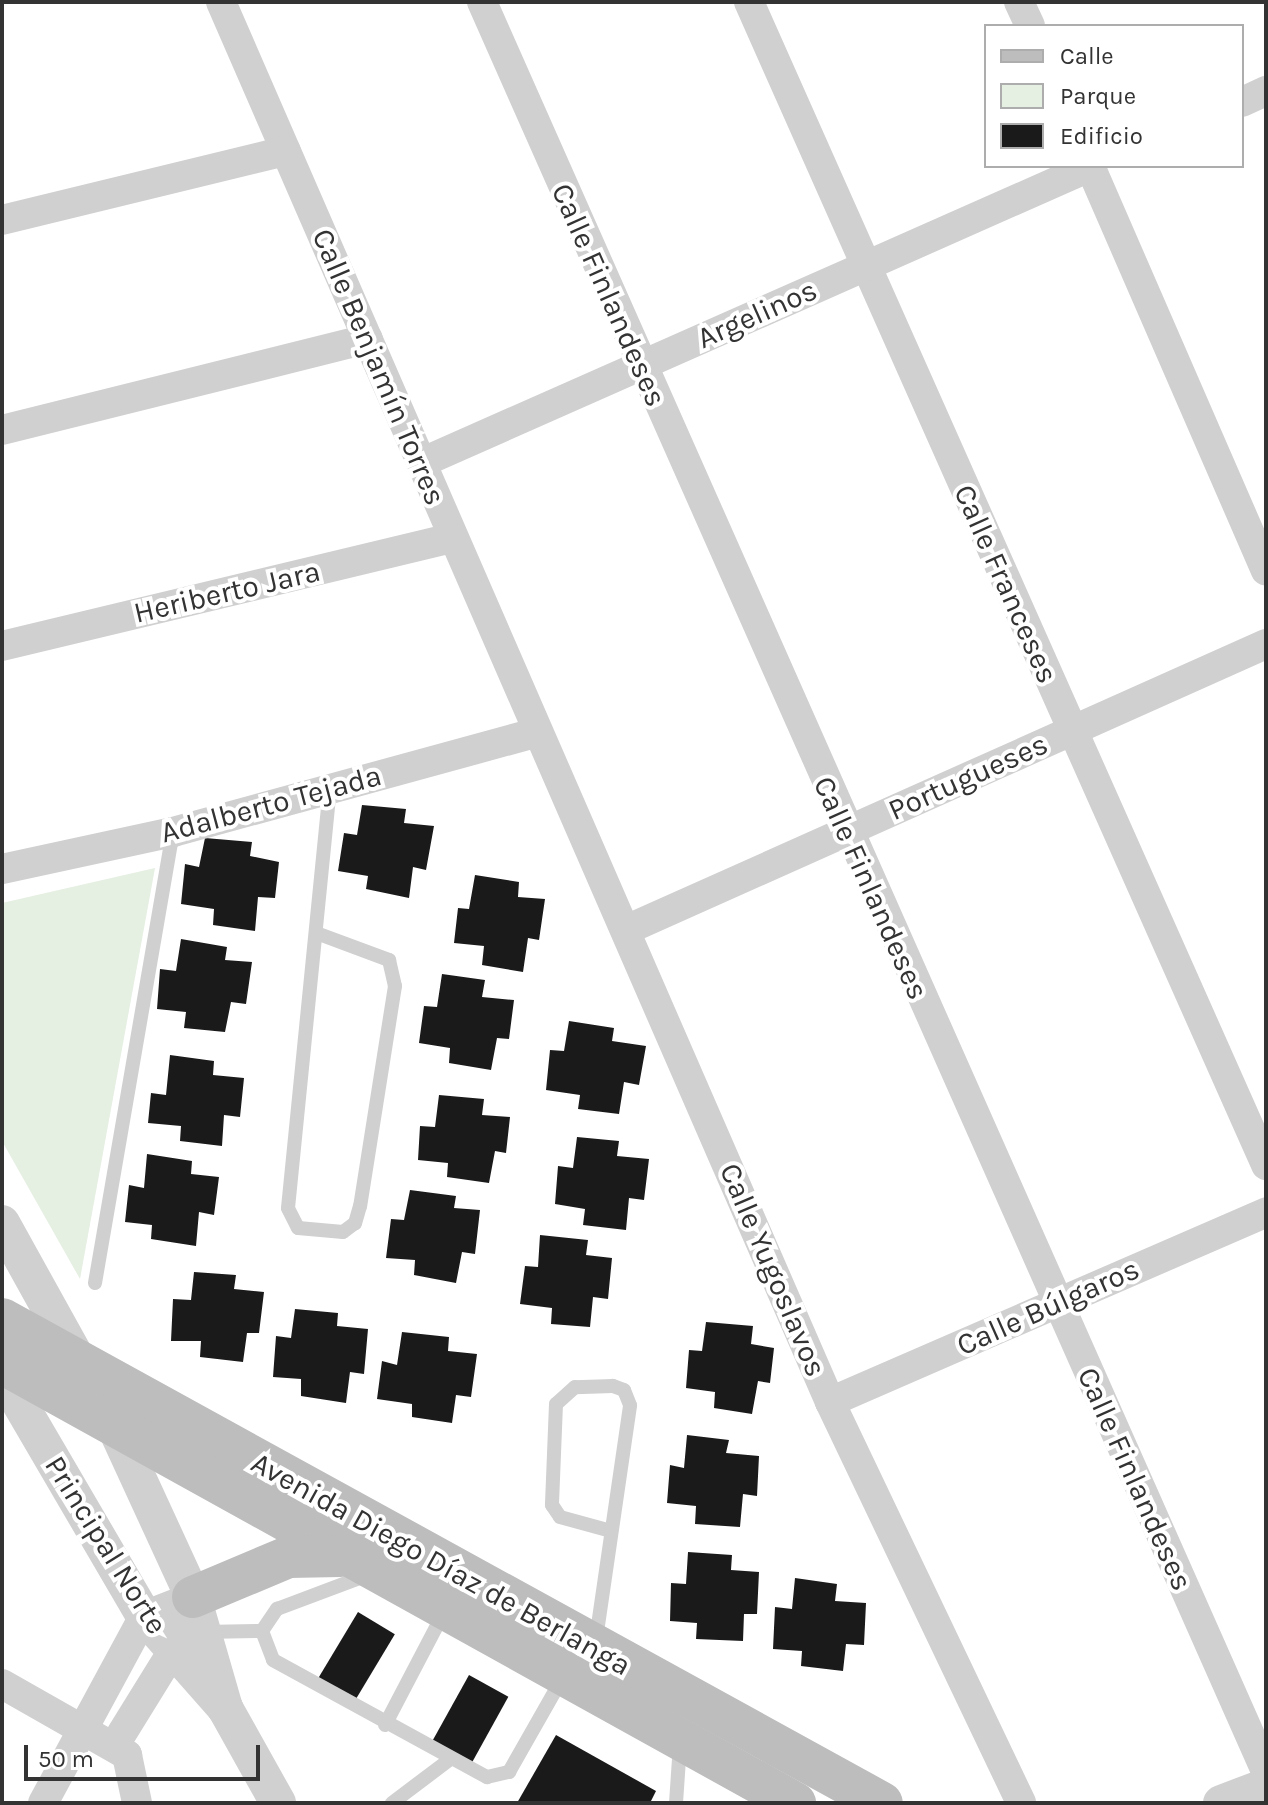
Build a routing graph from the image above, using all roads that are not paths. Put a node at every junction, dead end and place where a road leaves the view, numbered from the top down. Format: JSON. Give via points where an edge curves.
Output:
{"nodes":[{"id":1,"x":221,"y":2,"type":"edge"},
{"id":2,"x":482,"y":2,"type":"edge"},
{"id":3,"x":749,"y":2,"type":"edge"},
{"id":4,"x":1019,"y":2,"type":"edge"},
{"id":5,"x":1029,"y":24,"type":"edge"},
{"id":6,"x":1266,"y":91,"type":"edge"},
{"id":7,"x":1244,"y":101,"type":"edge"},
{"id":8,"x":286,"y":151,"type":"junction"},
{"id":9,"x":1086,"y":168,"type":"edge"},
{"id":10,"x":1092,"y":168,"type":"edge"},
{"id":11,"x":2,"y":220,"type":"edge"},
{"id":12,"x":866,"y":266,"type":"junction"},
{"id":13,"x":368,"y":339,"type":"junction"},
{"id":14,"x":639,"y":366,"type":"junction"},
{"id":15,"x":2,"y":430,"type":"edge"},
{"id":16,"x":423,"y":462,"type":"junction"},
{"id":17,"x":451,"y":538,"type":"junction"},
{"id":18,"x":1266,"y":570,"type":"edge"},
{"id":19,"x":1266,"y":644,"type":"edge"},
{"id":20,"x":2,"y":646,"type":"edge"},
{"id":21,"x":538,"y":732,"type":"junction"},
{"id":22,"x":1071,"y":732,"type":"junction"},
{"id":23,"x":330,"y":788,"type":"junction"},
{"id":24,"x":846,"y":831,"type":"junction"},
{"id":25,"x":173,"y":832,"type":"junction"},
{"id":26,"x":2,"y":869,"type":"edge"},
{"id":27,"x":626,"y":930,"type":"junction"},
{"id":28,"x":319,"y":934,"type":"junction"},
{"id":29,"x":1266,"y":1165,"type":"edge"},
{"id":30,"x":1266,"y":1212,"type":"edge"},
{"id":31,"x":2,"y":1223,"type":"edge"},
{"id":32,"x":95,"y":1283,"type":"dead end"},
{"id":33,"x":1057,"y":1304,"type":"junction"},
{"id":34,"x":2,"y":1319,"type":"edge"},
{"id":35,"x":2,"y":1363,"type":"edge"},
{"id":36,"x":84,"y":1368,"type":"junction"},
{"id":37,"x":2,"y":1373,"type":"edge"},
{"id":38,"x":830,"y":1402,"type":"junction"},
{"id":39,"x":113,"y":1423,"type":"junction"},
{"id":40,"x":611,"y":1531,"type":"junction"},
{"id":41,"x":356,"y":1564,"type":"junction"},
{"id":42,"x":444,"y":1612,"type":"junction"},
{"id":43,"x":144,"y":1616,"type":"junction"},
{"id":44,"x":190,"y":1626,"type":"junction"},
{"id":45,"x":262,"y":1631,"type":"junction"},
{"id":46,"x":594,"y":1649,"type":"junction"},
{"id":47,"x":563,"y":1677,"type":"junction"},
{"id":48,"x":2,"y":1684,"type":"edge"},
{"id":49,"x":385,"y":1725,"type":"junction"},
{"id":50,"x":83,"y":1728,"type":"junction"},
{"id":51,"x":680,"y":1741,"type":"junction"},
{"id":52,"x":114,"y":1746,"type":"junction"},
{"id":53,"x":449,"y":1760,"type":"junction"},
{"id":54,"x":1266,"y":1771,"type":"edge"},
{"id":55,"x":1266,"y":1786,"type":"edge"},
{"id":56,"x":43,"y":1803,"type":"edge"},
{"id":57,"x":137,"y":1803,"type":"edge"},
{"id":58,"x":278,"y":1803,"type":"edge"},
{"id":59,"x":392,"y":1803,"type":"edge"},
{"id":60,"x":676,"y":1803,"type":"edge"},
{"id":61,"x":795,"y":1803,"type":"edge"},
{"id":62,"x":882,"y":1803,"type":"edge"},
{"id":63,"x":1021,"y":1803,"type":"edge"},
{"id":64,"x":1221,"y":1803,"type":"edge"}],
"edges":[{"from":1,"to":8,"type":"street","name":"Calle Benjamín Torres"},
{"from":2,"to":14,"type":"street","name":"Calle Finlandeses"},
{"from":3,"to":12,"type":"street","name":"Calle Franceses"},
{"from":4,"to":5,"type":"street"},
{"from":6,"to":7,"type":"street"},
{"from":8,"to":11,"type":"street"},
{"from":8,"to":13,"type":"street","name":"Calle Benjamín Torres"},
{"from":9,"to":12,"type":"street","name":"Argelinos"},
{"from":10,"to":18,"type":"street"},
{"from":12,"to":14,"type":"street","name":"Argelinos"},
{"from":12,"to":22,"type":"street","name":"Calle Franceses"},
{"from":13,"to":15,"type":"street"},
{"from":13,"to":16,"type":"street","name":"Calle Benjamín Torres"},
{"from":14,"to":16,"type":"street","name":"Argelinos"},
{"from":14,"to":24,"type":"street","name":"Calle Finlandeses"},
{"from":16,"to":17,"type":"street","name":"Calle Benjamín Torres"},
{"from":17,"to":20,"type":"street","name":"Heriberto Jara"},
{"from":17,"to":21,"type":"street","name":"Calle Benjamín Torres"},
{"from":19,"to":22,"type":"street","name":"Portugueses"},
{"from":21,"to":23,"type":"street","name":"Adalberto Tejada"},
{"from":21,"to":27,"type":"street","name":"Calle Yugoslavos"},
{"from":22,"to":24,"type":"street","name":"Portugueses"},
{"from":22,"to":29,"type":"street","name":"Calle Franceses"},
{"from":23,"to":25,"type":"street","name":"Adalberto Tejada"},
{"from":23,"to":28,"type":"lane"},
{"from":24,"to":27,"type":"street","name":"Portugueses"},
{"from":24,"to":33,"type":"street","name":"Calle Finlandeses"},
{"from":25,"to":26,"type":"street","name":"Adalberto Tejada"},
{"from":25,"to":32,"type":"lane"},
{"from":27,"to":38,"type":"street","name":"Calle Yugoslavos"},
{"from":28,"to":28,"type":"lane","via":[[288,1208],[298,1228],[343,1232],[355,1223],[360,1206],[395,986],[389,960]]},
{"from":30,"to":33,"type":"street","name":"Calle Búlgaros"},
{"from":31,"to":36,"type":"street","name":"Principal Norte"},
{"from":33,"to":38,"type":"street","name":"Calle Búlgaros"},
{"from":33,"to":54,"type":"street","name":"Calle Finlandeses"},
{"from":34,"to":36,"type":"main road","name":"Avenida Diego Díaz de Berlanga"},
{"from":35,"to":39,"type":"main road","name":"Avenida Diego Díaz de Berlanga"},
{"from":36,"to":39,"type":"street","name":"Principal Norte"},
{"from":36,"to":46,"type":"main road","name":"Avenida Diego Díaz de Berlanga"},
{"from":37,"to":43,"type":"street","name":"Principal Norte"},
{"from":38,"to":63,"type":"street","name":"Calle Yugoslavos"},
{"from":39,"to":41,"type":"main road","name":"Avenida Diego Díaz de Berlanga"},
{"from":39,"to":44,"type":"street","name":"Principal Norte"},
{"from":40,"to":40,"type":"lane","via":[[628,1396],[613,1386],[575,1387],[556,1404],[547,1479],[552,1505],[560,1517]]},
{"from":40,"to":46,"type":"lane"},
{"from":41,"to":42,"type":"main road","name":"Avenida Diego Díaz de Berlanga"},
{"from":41,"to":44,"type":"main road","via":[[288,1557]]},
{"from":41,"to":45,"type":"lane","via":[[277,1609]]},
{"from":42,"to":47,"type":"main road","name":"Avenida Diego Díaz de Berlanga"},
{"from":42,"to":49,"type":"lane"},
{"from":43,"to":44,"type":"street","name":"Principal Norte"},
{"from":43,"to":44,"type":"street"},
{"from":43,"to":50,"type":"street"},
{"from":44,"to":45,"type":"lane"},
{"from":44,"to":52,"type":"street"},
{"from":44,"to":58,"type":"street","name":"Principal Norte","via":[[225,1708]]},
{"from":45,"to":49,"type":"lane","via":[[273,1660]]},
{"from":46,"to":62,"type":"main road","name":"Avenida Diego Díaz de Berlanga"},
{"from":47,"to":51,"type":"main road","name":"Avenida Diego Díaz de Berlanga"},
{"from":47,"to":53,"type":"lane","via":[[509,1772],[487,1777]]},
{"from":48,"to":50,"type":"street"},
{"from":49,"to":53,"type":"lane"},
{"from":50,"to":52,"type":"street"},
{"from":50,"to":56,"type":"street"},
{"from":51,"to":60,"type":"lane"},
{"from":51,"to":61,"type":"main road","name":"Avenida Diego Díaz de Berlanga"},
{"from":52,"to":57,"type":"street","via":[[134,1765]]},
{"from":53,"to":59,"type":"lane"},
{"from":55,"to":64,"type":"street"}]}
